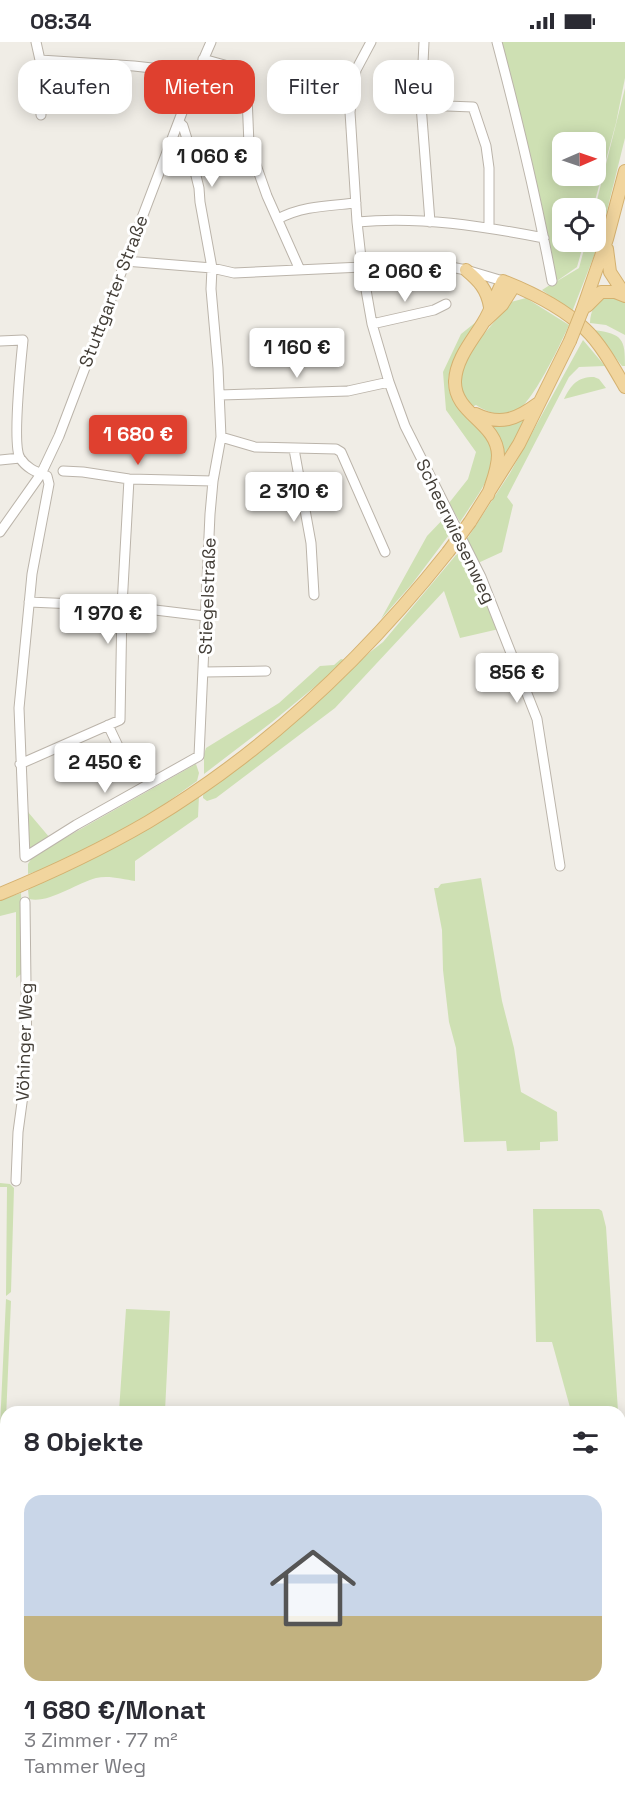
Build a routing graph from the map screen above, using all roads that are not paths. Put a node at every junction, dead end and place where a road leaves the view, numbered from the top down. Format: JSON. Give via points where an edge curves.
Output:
{"nodes":[{"id":1,"x":36,"y":42,"type":"edge"},
{"id":2,"x":211,"y":42,"type":"edge"},
{"id":3,"x":424,"y":42,"type":"edge"},
{"id":4,"x":497,"y":42,"type":"edge"},
{"id":5,"x":365,"y":44,"type":"edge"},
{"id":6,"x":203,"y":59,"type":"joint"},
{"id":7,"x":40,"y":60,"type":"edge"},
{"id":8,"x":423,"y":60,"type":"edge"},
{"id":9,"x":454,"y":106,"type":"edge"},
{"id":10,"x":182,"y":114,"type":"edge"},
{"id":11,"x":422,"y":114,"type":"edge"},
{"id":12,"x":179,"y":122,"type":"junction"},
{"id":13,"x":625,"y":171,"type":"edge"},
{"id":14,"x":356,"y":204,"type":"junction"},
{"id":15,"x":278,"y":219,"type":"junction"},
{"id":16,"x":357,"y":222,"type":"junction"},
{"id":17,"x":430,"y":222,"type":"junction"},
{"id":18,"x":489,"y":227,"type":"junction"},
{"id":19,"x":544,"y":238,"type":"junction"},
{"id":20,"x":607,"y":239,"type":"junction"},
{"id":21,"x":125,"y":261,"type":"junction"},
{"id":22,"x":362,"y":267,"type":"junction"},
{"id":23,"x":212,"y":268,"type":"junction"},
{"id":24,"x":300,"y":270,"type":"junction"},
{"id":25,"x":466,"y":270,"type":"junction"},
{"id":26,"x":552,"y":282,"type":"dead end"},
{"id":27,"x":509,"y":283,"type":"junction"},
{"id":28,"x":625,"y":295,"type":"edge"},
{"id":29,"x":446,"y":304,"type":"dead end"},
{"id":30,"x":490,"y":307,"type":"junction"},
{"id":31,"x":582,"y":311,"type":"junction"},
{"id":32,"x":484,"y":322,"type":"junction"},
{"id":33,"x":372,"y":324,"type":"junction"},
{"id":34,"x":0,"y":341,"type":"edge"},
{"id":35,"x":389,"y":382,"type":"junction"},
{"id":36,"x":625,"y":387,"type":"edge"},
{"id":37,"x":220,"y":395,"type":"junction"},
{"id":38,"x":540,"y":401,"type":"junction"},
{"id":39,"x":468,"y":410,"type":"junction"},
{"id":40,"x":221,"y":437,"type":"junction"},
{"id":41,"x":294,"y":449,"type":"junction"},
{"id":42,"x":20,"y":458,"type":"junction"},
{"id":43,"x":0,"y":460,"type":"edge"},
{"id":44,"x":63,"y":471,"type":"dead end"},
{"id":45,"x":41,"y":474,"type":"junction"},
{"id":46,"x":129,"y":479,"type":"junction"},
{"id":47,"x":213,"y":481,"type":"junction"},
{"id":48,"x":488,"y":495,"type":"junction"},
{"id":49,"x":0,"y":531,"type":"edge"},
{"id":50,"x":385,"y":552,"type":"dead end"},
{"id":51,"x":314,"y":595,"type":"dead end"},
{"id":52,"x":29,"y":602,"type":"junction"},
{"id":53,"x":122,"y":606,"type":"junction"},
{"id":54,"x":205,"y":616,"type":"junction"},
{"id":55,"x":266,"y":671,"type":"dead end"},
{"id":56,"x":204,"y":672,"type":"junction"},
{"id":57,"x":108,"y":725,"type":"junction"},
{"id":58,"x":20,"y":764,"type":"junction"},
{"id":59,"x":127,"y":765,"type":"dead end"},
{"id":60,"x":560,"y":866,"type":"dead end"},
{"id":61,"x":6,"y":892,"type":"edge"},
{"id":62,"x":26,"y":902,"type":"dead end"},
{"id":63,"x":16,"y":1181,"type":"dead end"}],
"edges":[{"from":1,"to":7,"type":"street"},
{"from":2,"to":6,"type":"street","name":"Stuttgarter Straße"},
{"from":3,"to":8,"type":"street"},
{"from":4,"to":19,"type":"street"},
{"from":5,"to":14,"type":"street","name":"Scheerwiesenweg","via":[[356,70],[350,112]]},
{"from":6,"to":15,"type":"street","via":[[246,71],[249,145]]},
{"from":9,"to":18,"type":"street","via":[[473,107],[486,146]]},
{"from":10,"to":12,"type":"street","name":"Stuttgarter Straße"},
{"from":11,"to":17,"type":"street"},
{"from":12,"to":21,"type":"street","name":"Stuttgarter Straße"},
{"from":12,"to":23,"type":"street","name":"Stiegelstraße","via":[[199,188]]},
{"from":13,"to":20,"type":"main road"},
{"from":14,"to":15,"type":"street","via":[[310,207]]},
{"from":14,"to":16,"type":"street","name":"Scheerwiesenweg"},
{"from":15,"to":24,"type":"street"},
{"from":16,"to":17,"type":"street","via":[[391,218]]},
{"from":16,"to":22,"type":"street","name":"Scheerwiesenweg"},
{"from":17,"to":18,"type":"street"},
{"from":18,"to":19,"type":"street"},
{"from":19,"to":26,"type":"street"},
{"from":20,"to":28,"type":"main road","via":[[608,267]]},
{"from":20,"to":31,"type":"main road"},
{"from":21,"to":23,"type":"street"},
{"from":21,"to":45,"type":"street","name":"Stuttgarter Straße"},
{"from":22,"to":24,"type":"street"},
{"from":22,"to":25,"type":"street","via":[[427,265]]},
{"from":22,"to":33,"type":"street","name":"Scheerwiesenweg"},
{"from":23,"to":24,"type":"street","via":[[234,273]]},
{"from":23,"to":37,"type":"street","name":"Stiegelstraße"},
{"from":25,"to":27,"type":"street"},
{"from":25,"to":30,"type":"main road","via":[[483,285]]},
{"from":27,"to":30,"type":"main road"},
{"from":27,"to":32,"type":"main road","via":[[502,305]]},
{"from":27,"to":36,"type":"main road","via":[[586,329]]},
{"from":28,"to":31,"type":"main road","via":[[601,292]]},
{"from":29,"to":33,"type":"street"},
{"from":30,"to":32,"type":"main road"},
{"from":31,"to":38,"type":"main road","bridge":true},
{"from":32,"to":39,"type":"main road","via":[[464,352],[455,381]]},
{"from":33,"to":35,"type":"street","name":"Scheerwiesenweg"},
{"from":34,"to":42,"type":"street","via":[[23,340],[18,387]]},
{"from":35,"to":37,"type":"street","via":[[348,391]]},
{"from":35,"to":60,"type":"street","name":"Scheerwiesenweg","via":[[405,426],[482,577],[537,719]]},
{"from":37,"to":40,"type":"street","name":"Stiegelstraße"},
{"from":38,"to":39,"type":"main road","via":[[506,421],[490,420]]},
{"from":38,"to":48,"type":"main road"},
{"from":39,"to":48,"type":"main road","via":[[492,435],[497,450]]},
{"from":40,"to":41,"type":"street","via":[[255,447]]},
{"from":40,"to":47,"type":"street","name":"Stiegelstraße"},
{"from":41,"to":50,"type":"street","via":[[341,452]]},
{"from":41,"to":51,"type":"street","via":[[312,543]]},
{"from":42,"to":43,"type":"street"},
{"from":42,"to":45,"type":"street"},
{"from":44,"to":46,"type":"street"},
{"from":45,"to":49,"type":"street","name":"Stuttgarter Straße"},
{"from":45,"to":52,"type":"street","via":[[47,476],[50,484]]},
{"from":46,"to":47,"type":"street"},
{"from":46,"to":53,"type":"street"},
{"from":47,"to":54,"type":"street","name":"Stiegelstraße"},
{"from":48,"to":61,"type":"main road","bridge":true,"via":[[448,552],[385,628],[306,706],[185,798],[109,843]]},
{"from":52,"to":53,"type":"street"},
{"from":52,"to":58,"type":"street","via":[[19,708]]},
{"from":53,"to":54,"type":"street"},
{"from":53,"to":57,"type":"street","via":[[120,720]]},
{"from":54,"to":56,"type":"street","name":"Stiegelstraße"},
{"from":55,"to":56,"type":"street","name":"Stiegelstraße"},
{"from":56,"to":58,"type":"street","name":"Stiegelstraße","via":[[199,756],[25,856]]},
{"from":57,"to":58,"type":"street"},
{"from":57,"to":59,"type":"street"},
{"from":62,"to":63,"type":"street","name":"Vöhinger Weg","via":[[27,1066]]}]}
